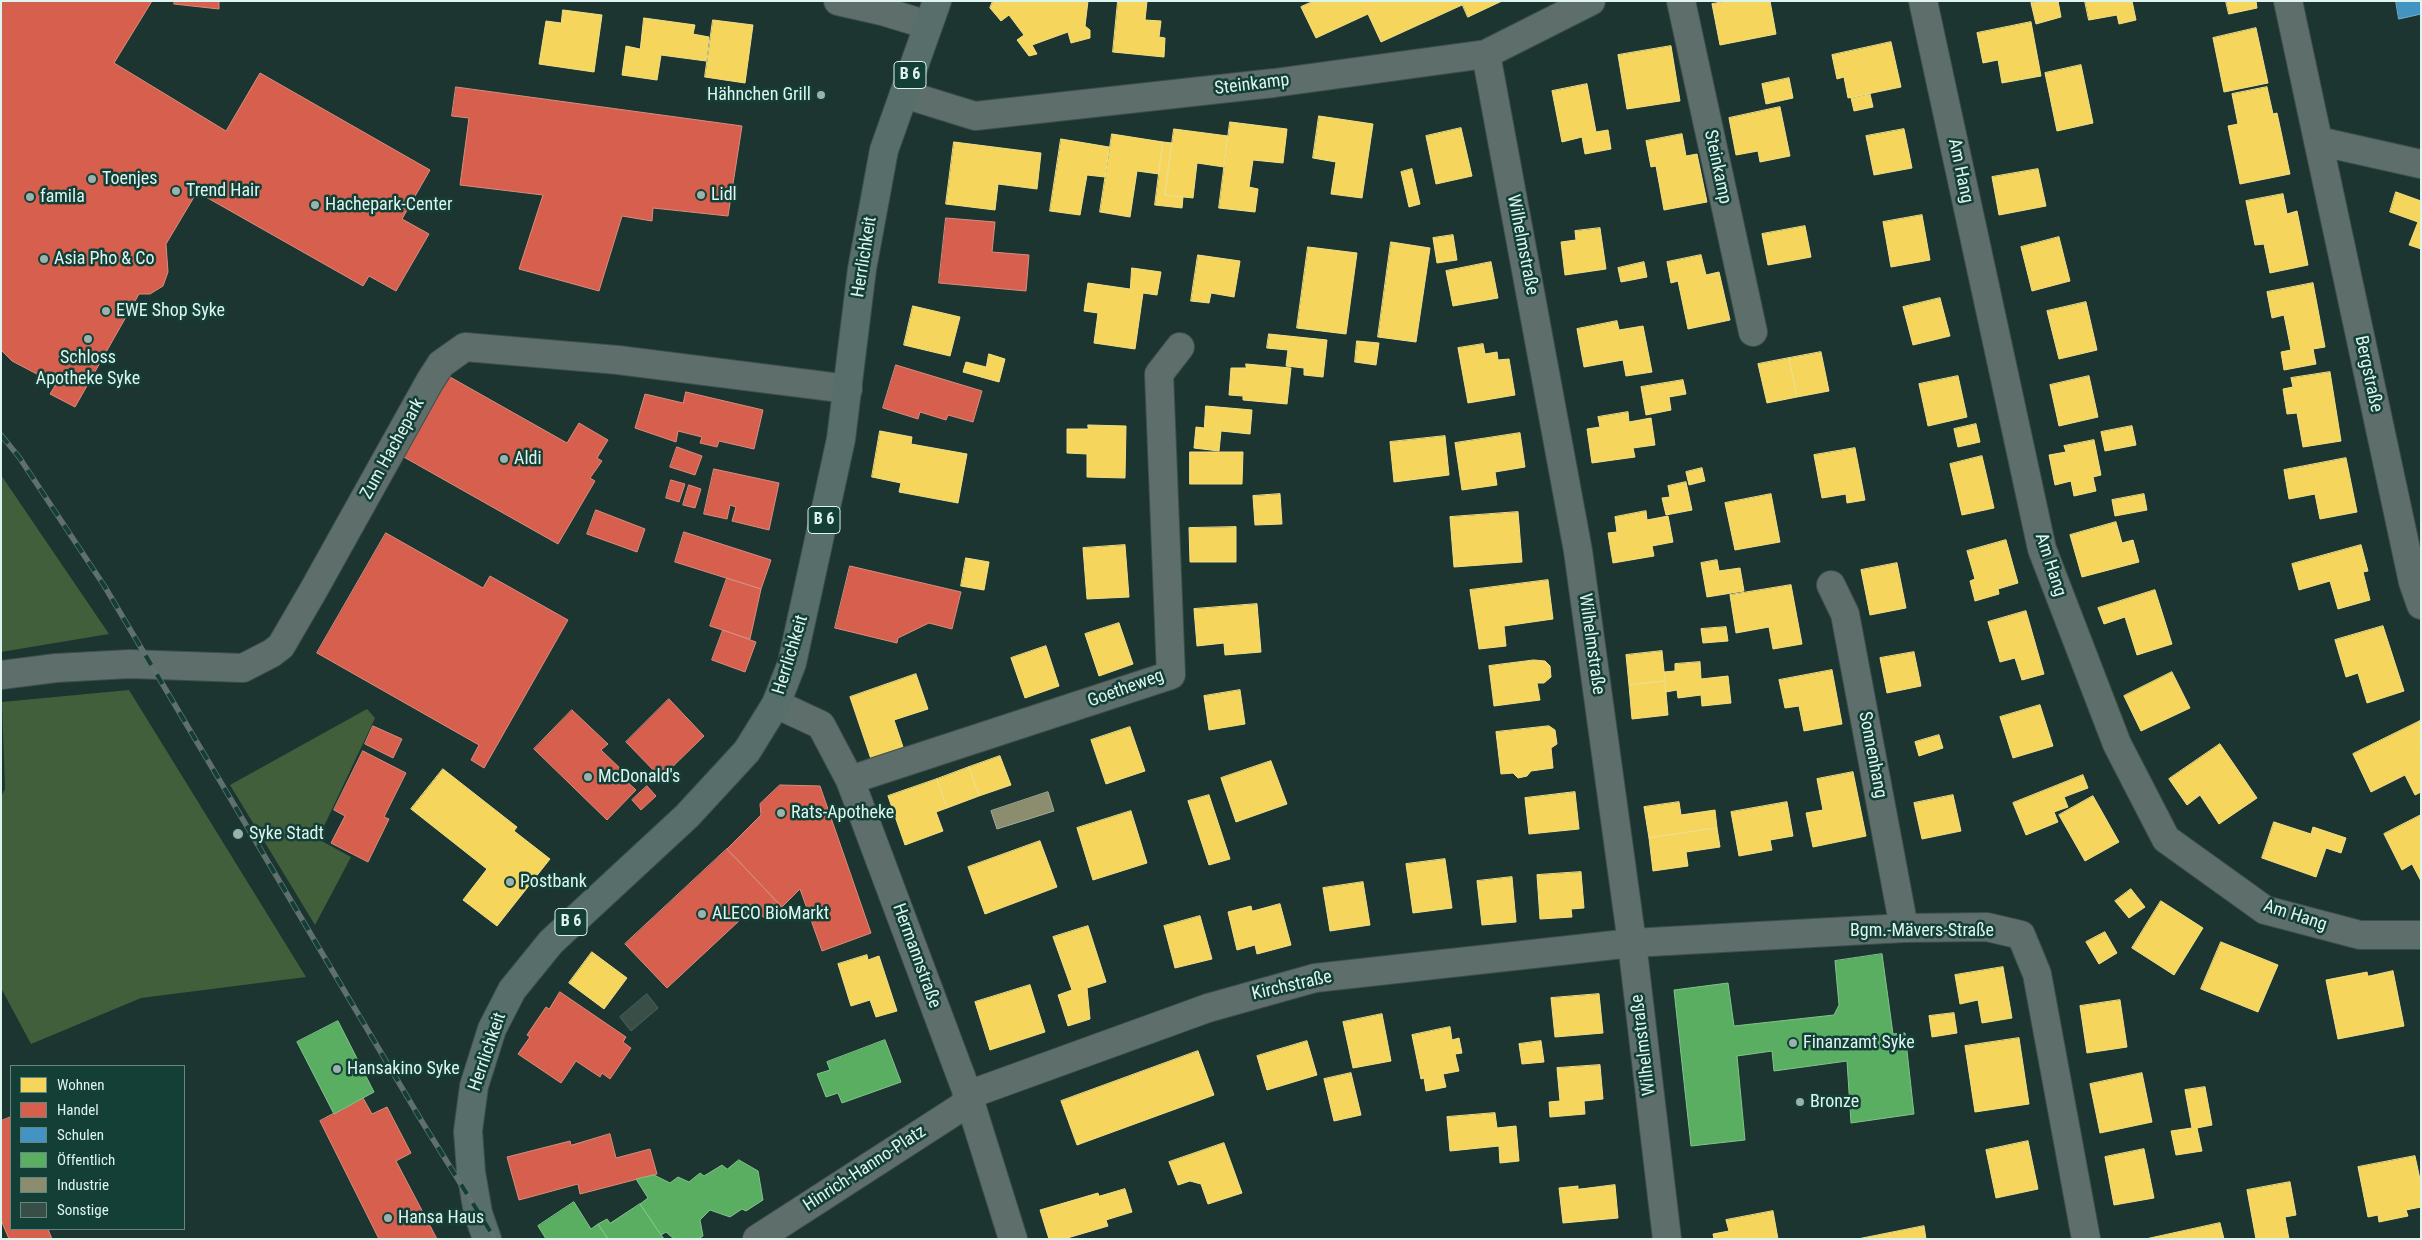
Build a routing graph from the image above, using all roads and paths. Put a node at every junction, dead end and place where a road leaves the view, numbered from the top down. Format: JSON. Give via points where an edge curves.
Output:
{"nodes":[{"id":1,"x":838,"y":1,"type":"edge"},
{"id":2,"x":1591,"y":1,"type":"edge"},
{"id":3,"x":1681,"y":1,"type":"edge"},
{"id":4,"x":1923,"y":1,"type":"edge"},
{"id":5,"x":2288,"y":1,"type":"edge"},
{"id":6,"x":932,"y":13,"type":"edge"},
{"id":7,"x":1486,"y":54,"type":"junction"},
{"id":8,"x":904,"y":94,"type":"junction"},
{"id":9,"x":2318,"y":141,"type":"junction"},
{"id":10,"x":2421,"y":164,"type":"edge"},
{"id":11,"x":1753,"y":332,"type":"dead end"},
{"id":12,"x":1180,"y":347,"type":"dead end"},
{"id":13,"x":848,"y":389,"type":"junction"},
{"id":14,"x":1831,"y":585,"type":"dead end"},
{"id":15,"x":2418,"y":589,"type":"edge"},
{"id":16,"x":1,"y":675,"type":"edge"},
{"id":17,"x":776,"y":704,"type":"junction"},
{"id":18,"x":850,"y":780,"type":"junction"},
{"id":19,"x":1904,"y":928,"type":"junction"},
{"id":20,"x":2421,"y":935,"type":"edge"},
{"id":21,"x":1632,"y":943,"type":"junction"},
{"id":22,"x":968,"y":1095,"type":"junction"},
{"id":23,"x":487,"y":1239,"type":"edge"},
{"id":24,"x":758,"y":1239,"type":"edge"},
{"id":25,"x":1014,"y":1239,"type":"edge"},
{"id":26,"x":1668,"y":1239,"type":"edge"},
{"id":27,"x":2086,"y":1239,"type":"edge"}],
"edges":[{"from":1,"to":6,"type":"street","via":[[882,11]]},
{"from":2,"to":7,"type":"street","name":"Steinkamp"},
{"from":3,"to":11,"type":"street","name":"Steinkamp"},
{"from":4,"to":20,"type":"street","name":"Am Hang","via":[[2042,549],[2116,744],[2166,839],[2265,910],[2360,935]]},
{"from":5,"to":9,"type":"street","name":"Bergstraße"},
{"from":6,"to":8,"type":"main road","name":"Herrlichkeit","number":"B 6"},
{"from":7,"to":8,"type":"street","name":"Steinkamp","via":[[1274,83],[974,116]]},
{"from":7,"to":21,"type":"street","name":"Wilhelmstraße","via":[[1578,551]]},
{"from":8,"to":13,"type":"main road","name":"Herrlichkeit","number":"B 6","via":[[884,150],[862,269]]},
{"from":9,"to":10,"type":"street"},
{"from":9,"to":15,"type":"street","name":"Bergstraße"},
{"from":12,"to":18,"type":"street","name":"Goetheweg","via":[[1159,374],[1171,675]]},
{"from":13,"to":16,"type":"street","name":"Zum Hachepark","via":[[618,360],[465,347],[437,369],[309,599],[281,646],[272,654],[243,668],[130,664]]},
{"from":13,"to":17,"type":"main road","name":"Herrlichkeit","number":"B 6","via":[[841,438],[797,650]]},
{"from":14,"to":19,"type":"street","name":"Sonnenhang","via":[[1845,614]]},
{"from":17,"to":18,"type":"street","name":"Hermannstraße","via":[[821,725]]},
{"from":17,"to":23,"type":"main road","name":"Herrlichkeit","number":"B 6","via":[[747,751],[638,863],[567,926],[512,990],[492,1029],[474,1086],[468,1131],[471,1172]]},
{"from":18,"to":22,"type":"street","name":"Hermannstraße"},
{"from":19,"to":21,"type":"street","name":"Bgm.-Mävers-Straße"},
{"from":19,"to":27,"type":"street","name":"Bgm.-Mävers-Straße","via":[[1987,927],[2021,935],[2037,974]]},
{"from":21,"to":22,"type":"street","name":"Kirchstraße","via":[[1315,978],[1208,1008]]},
{"from":21,"to":26,"type":"street","name":"Wilhelmstraße"},
{"from":22,"to":24,"type":"street","name":"Hinrich-Hanno-Platz","via":[[964,1106]]},
{"from":22,"to":25,"type":"street","name":"Hermannstraße"}]}
